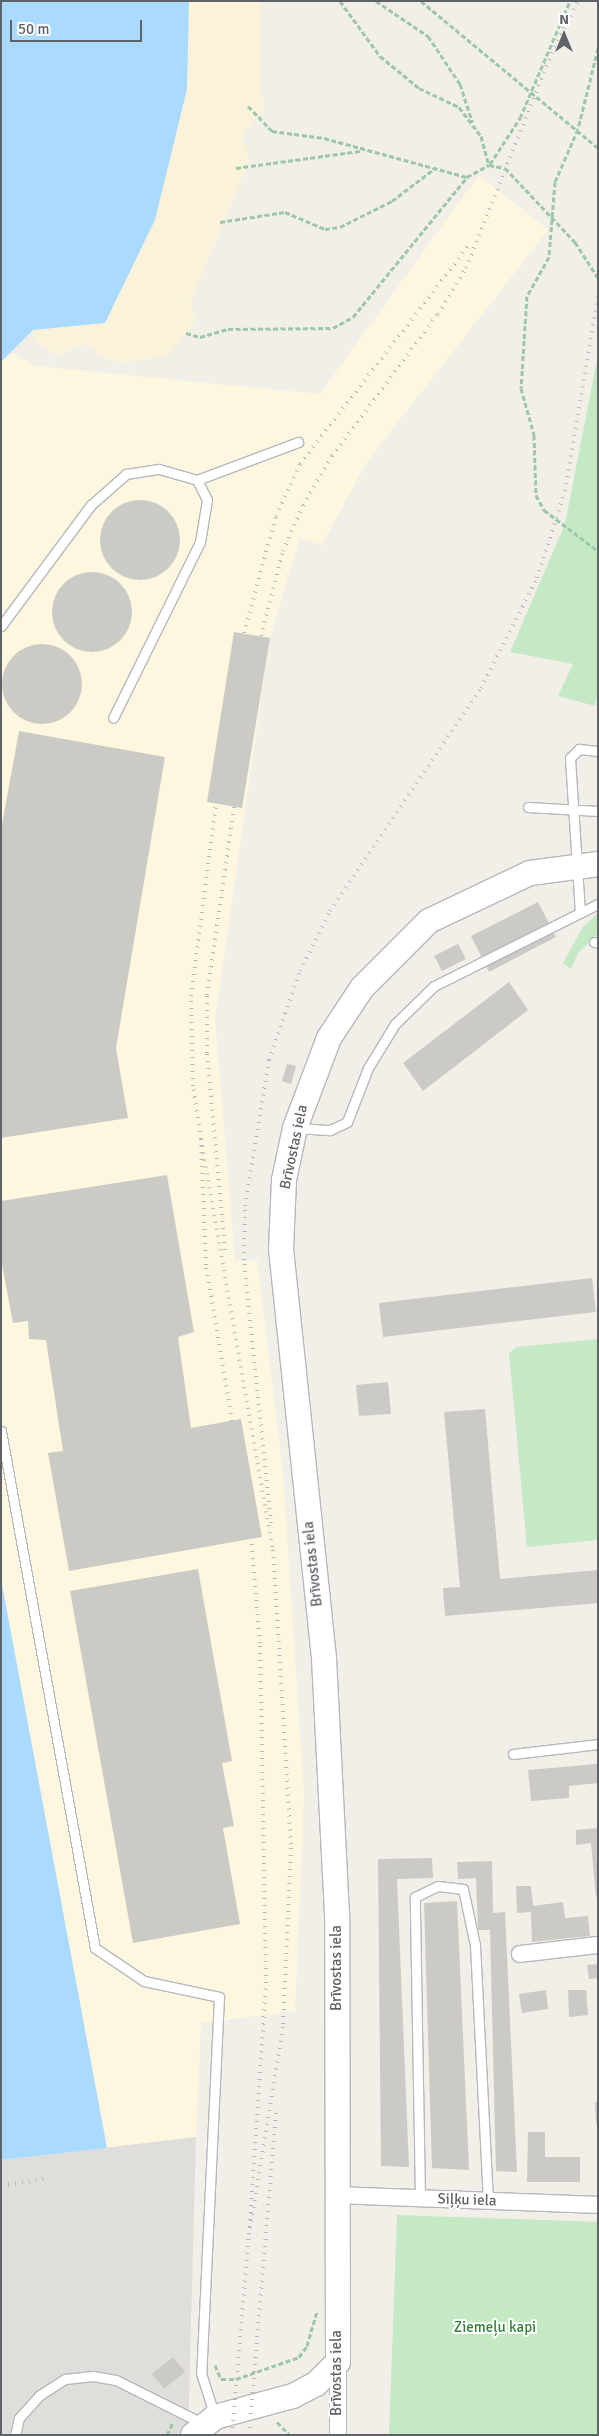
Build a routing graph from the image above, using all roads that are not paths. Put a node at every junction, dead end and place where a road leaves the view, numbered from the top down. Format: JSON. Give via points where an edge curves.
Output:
{"nodes":[{"id":1,"x":298,"y":442,"type":"dead end"},
{"id":2,"x":197,"y":480,"type":"junction"},
{"id":3,"x":1,"y":626,"type":"edge"},
{"id":4,"x":113,"y":718,"type":"dead end"},
{"id":5,"x":598,"y":751,"type":"edge"},
{"id":6,"x":528,"y":807,"type":"dead end"},
{"id":7,"x":572,"y":809,"type":"junction"},
{"id":8,"x":598,"y":811,"type":"edge"},
{"id":9,"x":574,"y":863,"type":"junction"},
{"id":10,"x":598,"y":864,"type":"edge"},
{"id":11,"x":598,"y":904,"type":"edge"},
{"id":12,"x":580,"y":913,"type":"junction"},
{"id":13,"x":295,"y":1128,"type":"junction"},
{"id":14,"x":1,"y":1431,"type":"edge"},
{"id":15,"x":598,"y":1744,"type":"edge"},
{"id":16,"x":513,"y":1754,"type":"dead end"},
{"id":17,"x":598,"y":1945,"type":"edge"},
{"id":18,"x":520,"y":1954,"type":"dead end"},
{"id":19,"x":336,"y":2195,"type":"junction"},
{"id":20,"x":420,"y":2198,"type":"junction"},
{"id":21,"x":488,"y":2201,"type":"junction"},
{"id":22,"x":598,"y":2205,"type":"edge"},
{"id":23,"x":338,"y":2362,"type":"junction"},
{"id":24,"x":204,"y":2425,"type":"edge"},
{"id":25,"x":15,"y":2435,"type":"edge"},
{"id":26,"x":338,"y":2435,"type":"edge"}],
"edges":[{"from":1,"to":2,"type":"lane"},
{"from":2,"to":3,"type":"lane","via":[[159,469],[126,474],[91,505]]},
{"from":2,"to":4,"type":"lane","via":[[207,500],[200,542]]},
{"from":5,"to":7,"type":"lane","via":[[579,749],[570,758]]},
{"from":6,"to":7,"type":"lane"},
{"from":7,"to":8,"type":"lane"},
{"from":7,"to":9,"type":"lane"},
{"from":9,"to":10,"type":"street","name":"Brīvostas iela"},
{"from":9,"to":12,"type":"lane"},
{"from":9,"to":13,"type":"street","name":"Brīvostas iela","via":[[490,888],[429,921],[399,947],[362,988],[329,1038]]},
{"from":11,"to":12,"type":"lane"},
{"from":12,"to":13,"type":"lane","via":[[434,986],[394,1024],[368,1068],[347,1122],[330,1130]]},
{"from":13,"to":19,"type":"street","name":"Brīvostas iela","via":[[284,1180],[281,1249],[324,1668],[337,1915]]},
{"from":14,"to":24,"type":"lane","via":[[95,1948],[144,1981],[219,1997],[200,2373]]},
{"from":15,"to":16,"type":"lane"},
{"from":17,"to":18,"type":"street"},
{"from":19,"to":20,"type":"street","name":"Siļķu iela"},
{"from":19,"to":23,"type":"street","name":"Brīvostas iela"},
{"from":20,"to":21,"type":"street","name":"Siļķu iela"},
{"from":20,"to":21,"type":"lane","via":[[415,1897],[438,1886],[463,1889],[475,1945]]},
{"from":21,"to":22,"type":"street","name":"Siļķu iela"},
{"from":23,"to":24,"type":"street","via":[[316,2384],[293,2396]]},
{"from":23,"to":26,"type":"street","name":"Brīvostas iela"},
{"from":24,"to":25,"type":"lane","via":[[116,2380],[93,2376],[65,2379],[40,2396],[19,2418]]}]}
